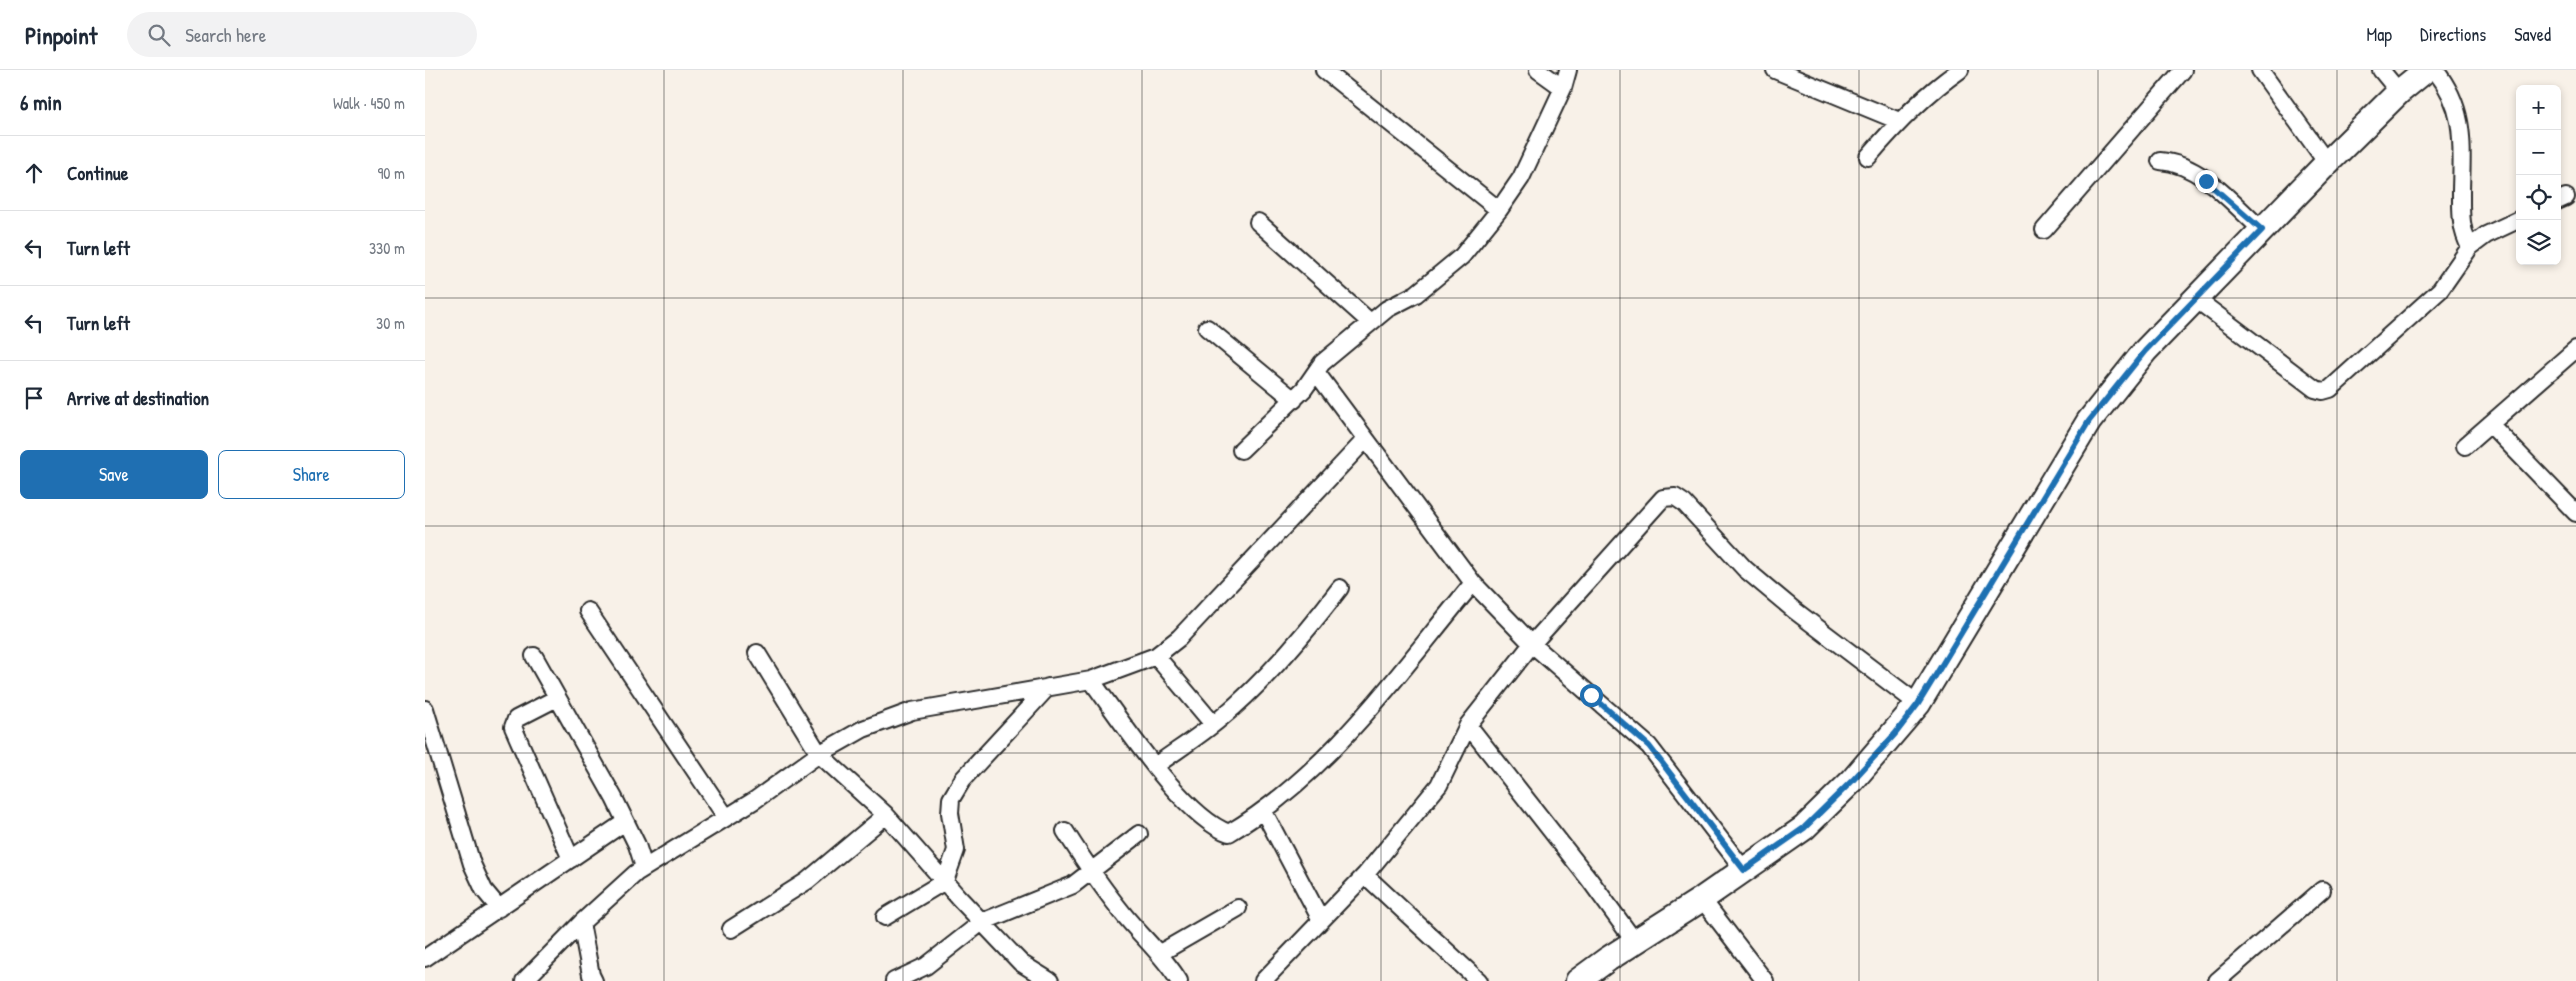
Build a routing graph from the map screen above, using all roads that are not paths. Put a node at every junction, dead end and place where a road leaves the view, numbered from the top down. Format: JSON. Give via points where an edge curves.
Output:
{"nodes":[{"id":1,"x":1324,"y":70,"type":"edge"},
{"id":2,"x":1538,"y":70,"type":"edge"},
{"id":3,"x":1568,"y":70,"type":"edge"},
{"id":4,"x":1775,"y":70,"type":"edge"},
{"id":5,"x":2183,"y":70,"type":"edge"},
{"id":6,"x":2260,"y":70,"type":"edge"},
{"id":7,"x":2381,"y":70,"type":"edge"},
{"id":8,"x":2426,"y":70,"type":"edge"},
{"id":9,"x":2435,"y":70,"type":"edge"},
{"id":10,"x":1957,"y":71,"type":"edge"},
{"id":11,"x":1563,"y":88,"type":"junction"},
{"id":12,"x":2399,"y":92,"type":"junction"},
{"id":13,"x":1899,"y":121,"type":"junction"},
{"id":14,"x":1868,"y":157,"type":"dead end"},
{"id":15,"x":2160,"y":161,"type":"dead end"},
{"id":16,"x":2327,"y":163,"type":"junction"},
{"id":17,"x":1499,"y":210,"type":"junction"},
{"id":18,"x":2518,"y":220,"type":"edge"},
{"id":19,"x":1258,"y":222,"type":"dead end"},
{"id":20,"x":2044,"y":230,"type":"dead end"},
{"id":21,"x":2262,"y":230,"type":"junction"},
{"id":22,"x":2470,"y":247,"type":"junction"},
{"id":23,"x":2196,"y":299,"type":"junction"},
{"id":24,"x":1371,"y":322,"type":"junction"},
{"id":25,"x":1207,"y":328,"type":"dead end"},
{"id":26,"x":2576,"y":349,"type":"edge"},
{"id":27,"x":1316,"y":372,"type":"junction"},
{"id":28,"x":1295,"y":400,"type":"junction"},
{"id":29,"x":2490,"y":424,"type":"junction"},
{"id":30,"x":1365,"y":440,"type":"junction"},
{"id":31,"x":2465,"y":446,"type":"dead end"},
{"id":32,"x":1241,"y":450,"type":"dead end"},
{"id":33,"x":2576,"y":514,"type":"edge"},
{"id":34,"x":1473,"y":584,"type":"junction"},
{"id":35,"x":1340,"y":588,"type":"dead end"},
{"id":36,"x":587,"y":612,"type":"dead end"},
{"id":37,"x":1532,"y":644,"type":"junction"},
{"id":38,"x":757,"y":653,"type":"dead end"},
{"id":39,"x":534,"y":656,"type":"dead end"},
{"id":40,"x":1156,"y":656,"type":"junction"},
{"id":41,"x":1091,"y":680,"type":"junction"},
{"id":42,"x":1049,"y":687,"type":"junction"},
{"id":43,"x":557,"y":698,"type":"junction"},
{"id":44,"x":1918,"y":704,"type":"junction"},
{"id":45,"x":426,"y":718,"type":"edge"},
{"id":46,"x":1213,"y":724,"type":"junction"},
{"id":47,"x":1468,"y":726,"type":"junction"},
{"id":48,"x":819,"y":754,"type":"junction"},
{"id":49,"x":1155,"y":766,"type":"junction"},
{"id":50,"x":1264,"y":812,"type":"junction"},
{"id":51,"x":886,"y":815,"type":"junction"},
{"id":52,"x":726,"y":817,"type":"junction"},
{"id":53,"x":625,"y":822,"type":"junction"},
{"id":54,"x":1065,"y":831,"type":"dead end"},
{"id":55,"x":1139,"y":834,"type":"dead end"},
{"id":56,"x":571,"y":859,"type":"junction"},
{"id":57,"x":645,"y":867,"type":"junction"},
{"id":58,"x":1744,"y":870,"type":"junction"},
{"id":59,"x":1091,"y":872,"type":"junction"},
{"id":60,"x":1365,"y":875,"type":"junction"},
{"id":61,"x":945,"y":881,"type":"junction"},
{"id":62,"x":2321,"y":890,"type":"dead end"},
{"id":63,"x":1702,"y":899,"type":"junction"},
{"id":64,"x":499,"y":908,"type":"junction"},
{"id":65,"x":1238,"y":908,"type":"dead end"},
{"id":66,"x":885,"y":918,"type":"dead end"},
{"id":67,"x":1321,"y":920,"type":"junction"},
{"id":68,"x":981,"y":922,"type":"junction"},
{"id":69,"x":581,"y":923,"type":"junction"},
{"id":70,"x":731,"y":929,"type":"dead end"},
{"id":71,"x":1635,"y":942,"type":"junction"},
{"id":72,"x":1160,"y":953,"type":"junction"},
{"id":73,"x":425,"y":958,"type":"edge"},
{"id":74,"x":524,"y":981,"type":"edge"},
{"id":75,"x":594,"y":981,"type":"edge"},
{"id":76,"x":895,"y":981,"type":"edge"},
{"id":77,"x":1050,"y":981,"type":"edge"},
{"id":78,"x":1179,"y":981,"type":"edge"},
{"id":79,"x":1263,"y":981,"type":"edge"},
{"id":80,"x":1479,"y":981,"type":"edge"},
{"id":81,"x":1578,"y":981,"type":"edge"},
{"id":82,"x":1765,"y":981,"type":"edge"},
{"id":83,"x":2217,"y":981,"type":"edge"}],
"edges":[{"from":1,"to":17,"type":"street"},
{"from":2,"to":11,"type":"street"},
{"from":3,"to":11,"type":"street"},
{"from":4,"to":13,"type":"street"},
{"from":5,"to":20,"type":"street"},
{"from":6,"to":16,"type":"street"},
{"from":7,"to":12,"type":"street"},
{"from":8,"to":12,"type":"main road"},
{"from":9,"to":22,"type":"street","via":[[2451,92],[2458,113],[2462,150],[2462,233]]},
{"from":10,"to":13,"type":"street"},
{"from":11,"to":17,"type":"street","via":[[1521,178]]},
{"from":12,"to":16,"type":"main road"},
{"from":13,"to":14,"type":"street"},
{"from":15,"to":21,"type":"street","via":[[2177,162],[2195,172]]},
{"from":16,"to":21,"type":"main road"},
{"from":17,"to":24,"type":"street","via":[[1463,256],[1416,294],[1387,309]]},
{"from":18,"to":22,"type":"street","via":[[2486,235]]},
{"from":19,"to":24,"type":"street"},
{"from":21,"to":23,"type":"main road"},
{"from":22,"to":23,"type":"street","via":[[2440,290],[2323,391],[2315,389]]},
{"from":23,"to":44,"type":"main road","via":[[2145,351],[2089,421]]},
{"from":24,"to":27,"type":"street","via":[[1322,363]]},
{"from":25,"to":28,"type":"street"},
{"from":26,"to":29,"type":"street"},
{"from":27,"to":28,"type":"street"},
{"from":27,"to":30,"type":"street"},
{"from":28,"to":32,"type":"street"},
{"from":29,"to":31,"type":"street"},
{"from":29,"to":33,"type":"street"},
{"from":30,"to":34,"type":"street"},
{"from":30,"to":40,"type":"street","via":[[1179,638]]},
{"from":34,"to":37,"type":"street"},
{"from":34,"to":50,"type":"street","via":[[1358,722]]},
{"from":35,"to":46,"type":"street","via":[[1307,632],[1244,698]]},
{"from":36,"to":52,"type":"street"},
{"from":37,"to":44,"type":"street","via":[[1663,498],[1675,498],[1684,503],[1745,569]]},
{"from":37,"to":47,"type":"street"},
{"from":37,"to":58,"type":"street","via":[[1649,746]]},
{"from":38,"to":48,"type":"street"},
{"from":39,"to":43,"type":"street"},
{"from":40,"to":41,"type":"street"},
{"from":40,"to":46,"type":"street"},
{"from":41,"to":42,"type":"street"},
{"from":41,"to":49,"type":"street"},
{"from":42,"to":48,"type":"street","via":[[912,711],[863,729]]},
{"from":42,"to":61,"type":"street","via":[[963,779],[951,799],[956,850]]},
{"from":43,"to":53,"type":"street"},
{"from":43,"to":56,"type":"street","via":[[516,719],[513,727]]},
{"from":44,"to":58,"type":"main road","via":[[1853,780],[1811,821]]},
{"from":45,"to":64,"type":"street","via":[[472,864],[484,890]]},
{"from":46,"to":49,"type":"street"},
{"from":47,"to":60,"type":"street","via":[[1439,785]]},
{"from":47,"to":71,"type":"street"},
{"from":48,"to":51,"type":"street"},
{"from":48,"to":52,"type":"street"},
{"from":49,"to":50,"type":"street","via":[[1201,817],[1216,828],[1229,832]]},
{"from":50,"to":67,"type":"street"},
{"from":51,"to":61,"type":"street"},
{"from":51,"to":70,"type":"street","via":[[807,881]]},
{"from":52,"to":57,"type":"street"},
{"from":53,"to":56,"type":"street"},
{"from":53,"to":57,"type":"street"},
{"from":54,"to":59,"type":"street"},
{"from":55,"to":59,"type":"street"},
{"from":56,"to":64,"type":"street"},
{"from":57,"to":69,"type":"street"},
{"from":58,"to":63,"type":"main road"},
{"from":59,"to":68,"type":"street","via":[[1073,885]]},
{"from":59,"to":72,"type":"street","via":[[1126,917]]},
{"from":60,"to":67,"type":"street"},
{"from":60,"to":80,"type":"street"},
{"from":61,"to":66,"type":"street"},
{"from":61,"to":68,"type":"street"},
{"from":62,"to":83,"type":"street"},
{"from":63,"to":71,"type":"main road"},
{"from":63,"to":82,"type":"street"},
{"from":64,"to":73,"type":"street"},
{"from":65,"to":72,"type":"street"},
{"from":67,"to":79,"type":"street"},
{"from":68,"to":76,"type":"street","via":[[926,966]]},
{"from":68,"to":77,"type":"street","via":[[1021,963]]},
{"from":69,"to":74,"type":"street"},
{"from":69,"to":75,"type":"street"},
{"from":71,"to":81,"type":"main road"},
{"from":72,"to":78,"type":"street"}]}
